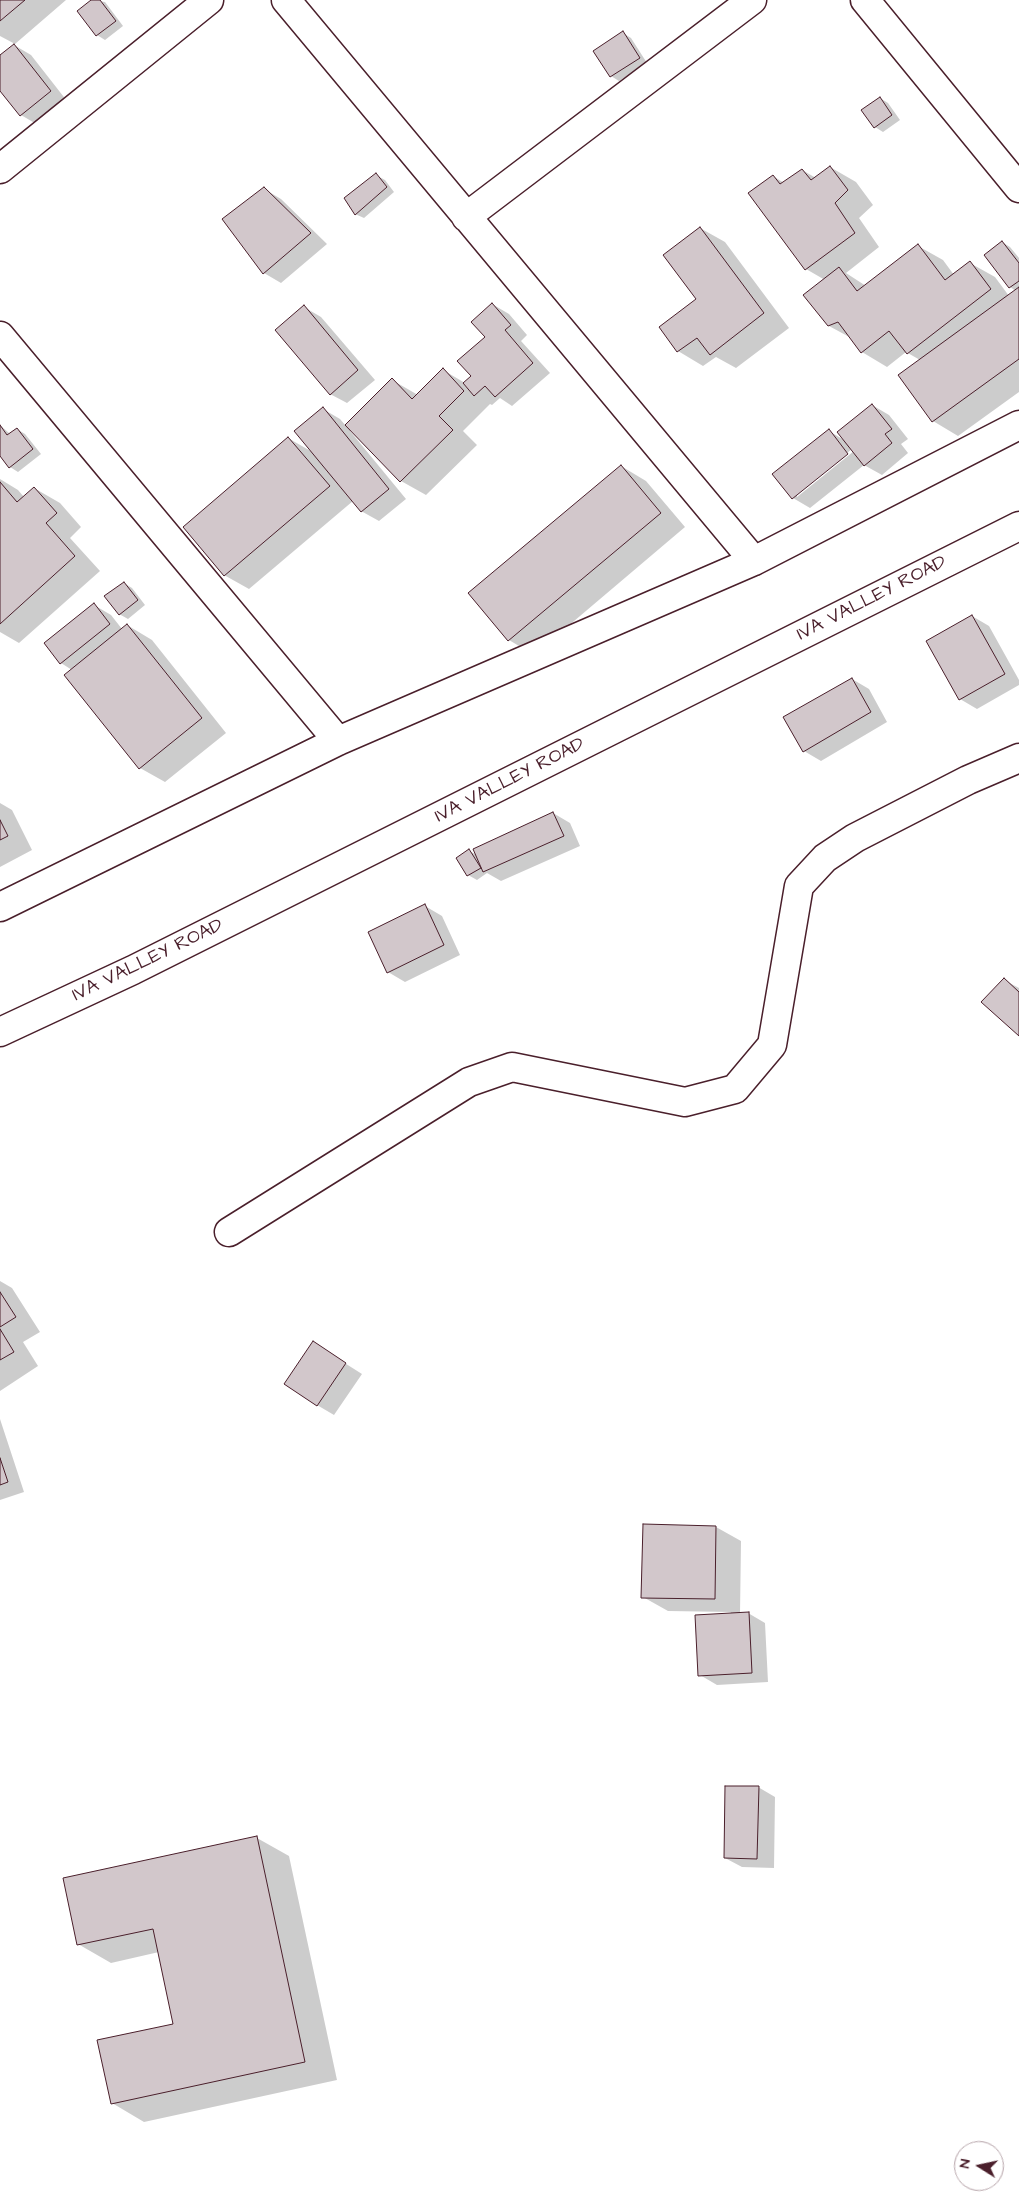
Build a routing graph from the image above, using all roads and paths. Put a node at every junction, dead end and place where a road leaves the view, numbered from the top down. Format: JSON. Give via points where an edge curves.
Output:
{"nodes":[{"id":1,"x":209,"y":0,"type":"edge"},
{"id":2,"x":286,"y":0,"type":"edge"},
{"id":3,"x":752,"y":0,"type":"edge"},
{"id":4,"x":864,"y":0,"type":"edge"},
{"id":5,"x":0,"y":169,"type":"edge"},
{"id":6,"x":1019,"y":188,"type":"edge"},
{"id":7,"x":466,"y":217,"type":"junction"},
{"id":8,"x":0,"y":336,"type":"edge"},
{"id":9,"x":1019,"y":424,"type":"edge"},
{"id":10,"x":1019,"y":526,"type":"edge"},
{"id":11,"x":754,"y":561,"type":"junction"},
{"id":12,"x":338,"y":741,"type":"junction"},
{"id":13,"x":1019,"y":758,"type":"edge"},
{"id":14,"x":0,"y":907,"type":"edge"},
{"id":15,"x":0,"y":1032,"type":"edge"},
{"id":16,"x":229,"y":1232,"type":"dead end"}],
"edges":[{"from":1,"to":5,"type":"street"},
{"from":2,"to":7,"type":"street"},
{"from":3,"to":7,"type":"street"},
{"from":4,"to":6,"type":"street"},
{"from":7,"to":11,"type":"street"},
{"from":8,"to":12,"type":"street"},
{"from":9,"to":11,"type":"street"},
{"from":10,"to":15,"type":"street","name":"IVA VALLEY ROAD","via":[[133,970]]},
{"from":11,"to":12,"type":"street"},
{"from":12,"to":14,"type":"street"},
{"from":13,"to":16,"type":"street","via":[[968,780],[855,838],[825,858],[799,886],[772,1045],[735,1089],[685,1102],[512,1067],[469,1082]]}]}
